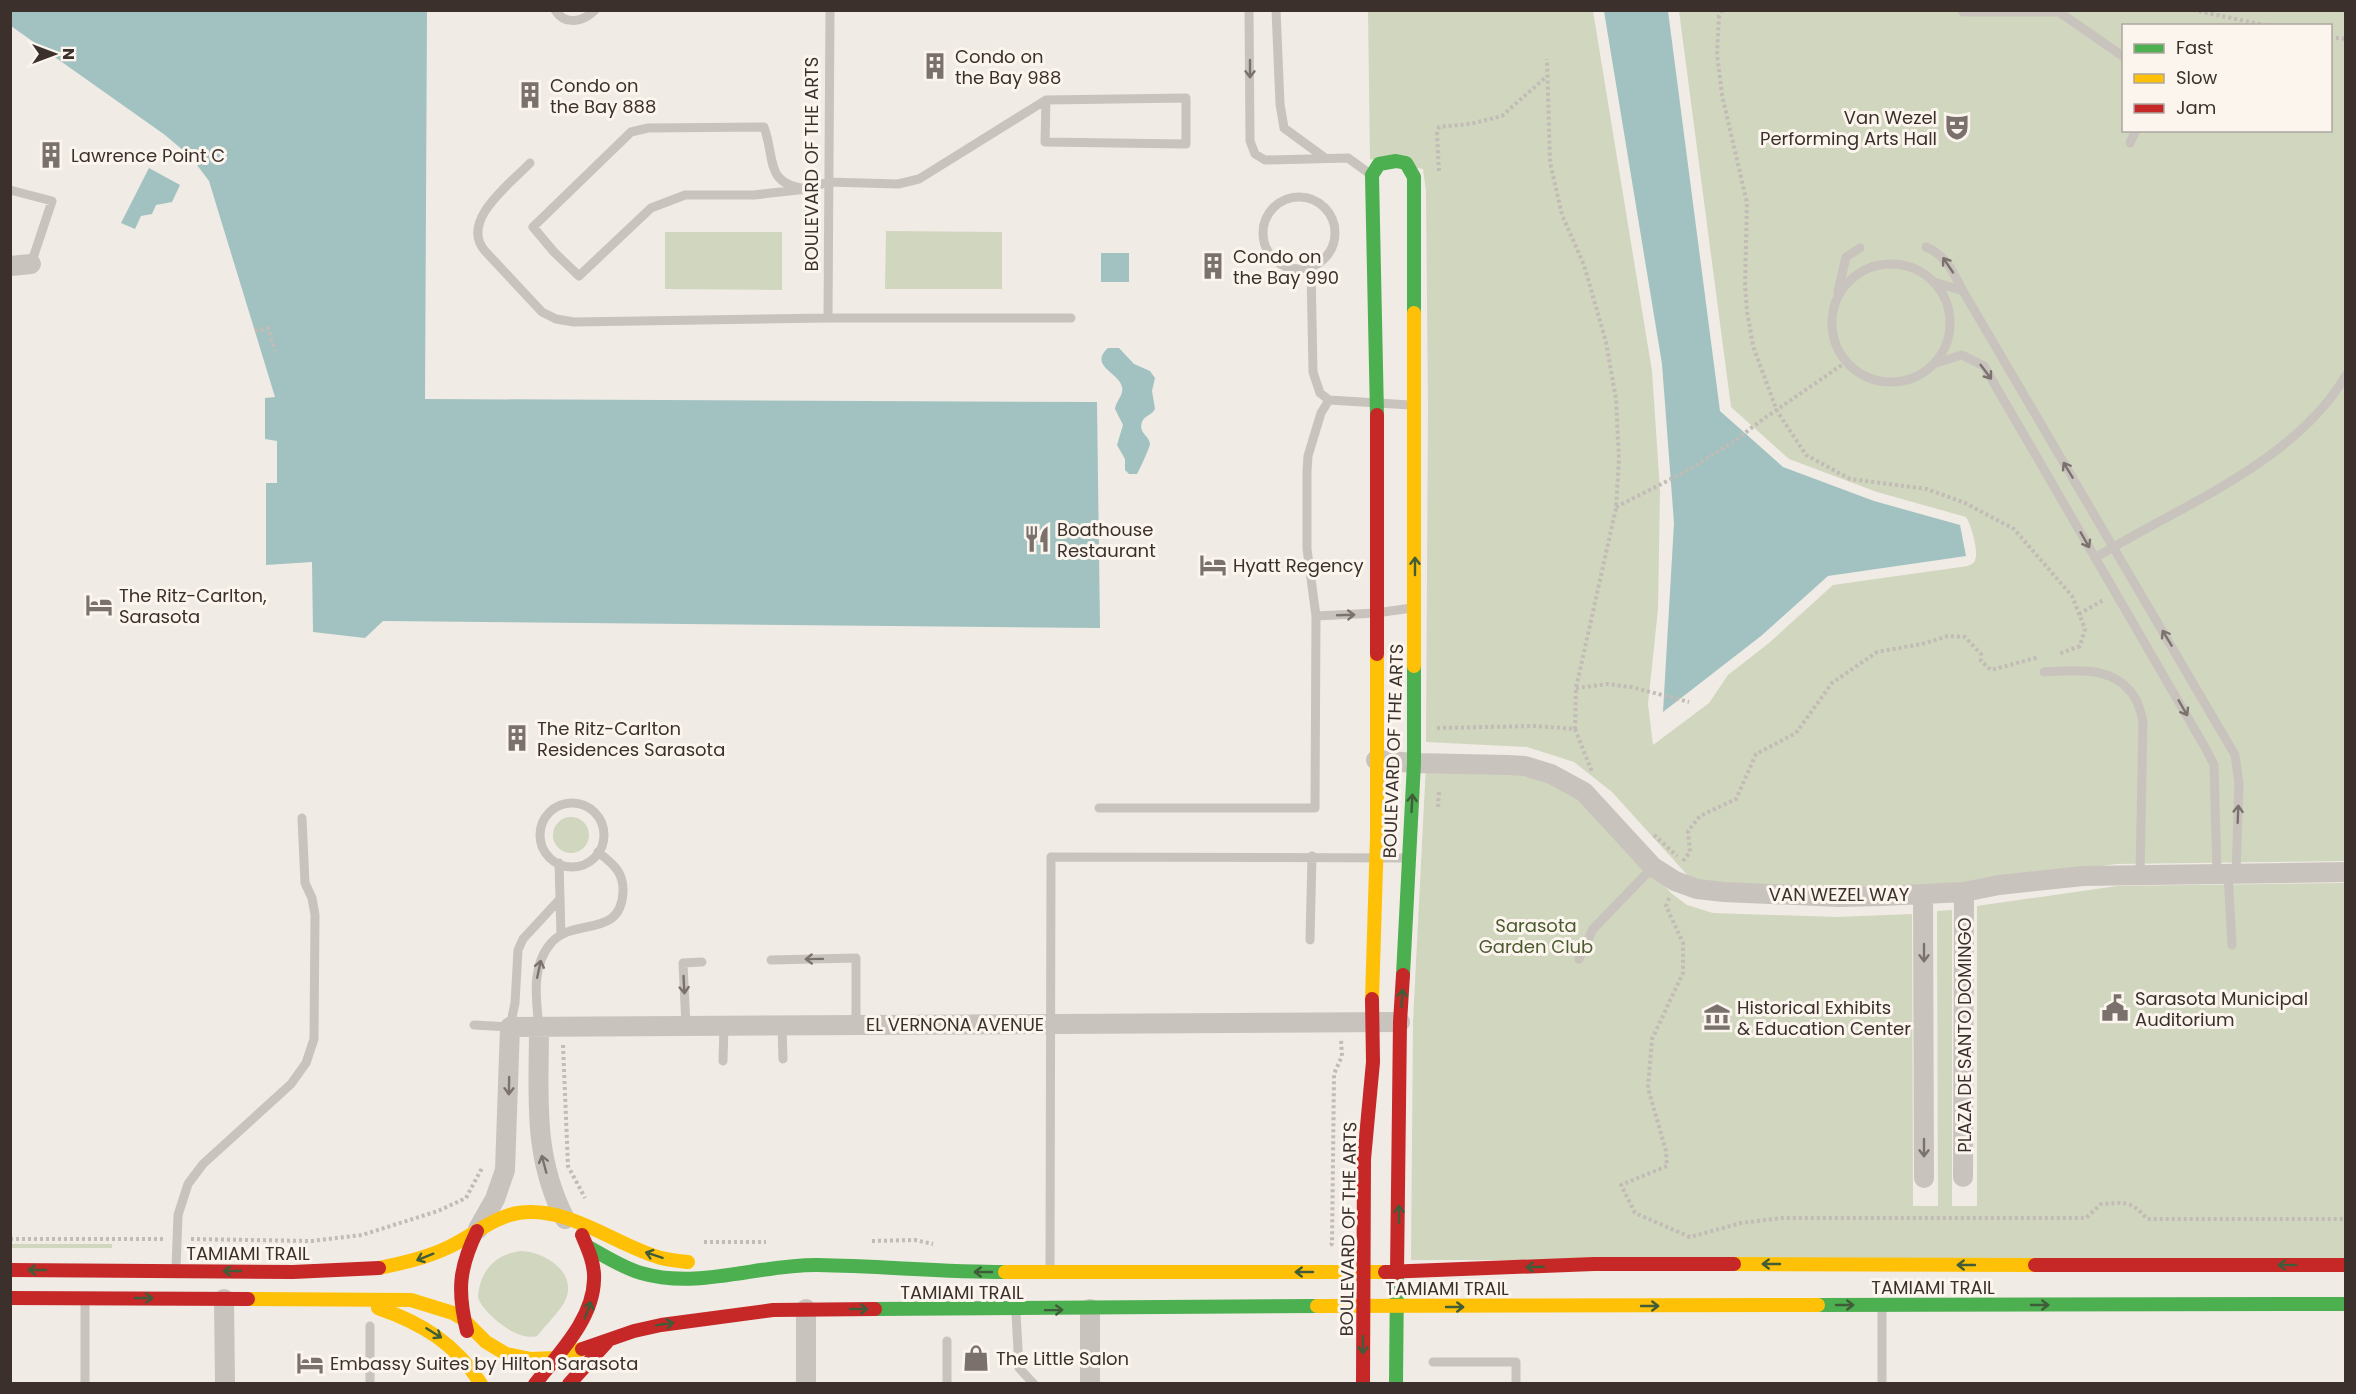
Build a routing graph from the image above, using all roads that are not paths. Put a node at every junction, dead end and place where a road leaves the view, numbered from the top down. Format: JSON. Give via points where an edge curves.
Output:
{"nodes":[{"id":1,"x":555,"y":10,"type":"edge"},
{"id":2,"x":595,"y":10,"type":"edge"},
{"id":3,"x":830,"y":10,"type":"edge"},
{"id":4,"x":1249,"y":10,"type":"edge"},
{"id":5,"x":1276,"y":10,"type":"edge"},
{"id":6,"x":1963,"y":12,"type":"edge"},
{"id":7,"x":2122,"y":56,"type":"edge"},
{"id":8,"x":1046,"y":100,"type":"junction"},
{"id":9,"x":2135,"y":132,"type":"edge"},
{"id":10,"x":2130,"y":143,"type":"dead end"},
{"id":11,"x":1324,"y":158,"type":"junction"},
{"id":12,"x":530,"y":163,"type":"dead end"},
{"id":13,"x":1372,"y":175,"type":"junction"},
{"id":14,"x":828,"y":182,"type":"junction"},
{"id":15,"x":807,"y":189,"type":"junction"},
{"id":16,"x":10,"y":190,"type":"edge"},
{"id":17,"x":1926,"y":247,"type":"dead end"},
{"id":18,"x":1860,"y":248,"type":"dead end"},
{"id":19,"x":31,"y":264,"type":"joint"},
{"id":20,"x":10,"y":266,"type":"edge"},
{"id":21,"x":1311,"y":268,"type":"junction"},
{"id":22,"x":1934,"y":282,"type":"junction"},
{"id":23,"x":1963,"y":291,"type":"junction"},
{"id":24,"x":1835,"y":304,"type":"junction"},
{"id":25,"x":828,"y":318,"type":"junction"},
{"id":26,"x":1071,"y":318,"type":"dead end"},
{"id":27,"x":1936,"y":363,"type":"junction"},
{"id":28,"x":2346,"y":375,"type":"edge"},
{"id":29,"x":1329,"y":400,"type":"junction"},
{"id":30,"x":1377,"y":405,"type":"junction"},
{"id":31,"x":1414,"y":405,"type":"junction"},
{"id":32,"x":2114,"y":546,"type":"junction"},
{"id":33,"x":2095,"y":558,"type":"junction"},
{"id":34,"x":1415,"y":608,"type":"junction"},
{"id":35,"x":1376,"y":613,"type":"junction"},
{"id":36,"x":1316,"y":616,"type":"junction"},
{"id":37,"x":2044,"y":672,"type":"dead end"},
{"id":38,"x":1376,"y":760,"type":"junction"},
{"id":39,"x":1414,"y":763,"type":"junction"},
{"id":40,"x":1099,"y":808,"type":"dead end"},
{"id":41,"x":302,"y":818,"type":"dead end"},
{"id":42,"x":598,"y":852,"type":"junction"},
{"id":43,"x":1312,"y":856,"type":"junction"},
{"id":44,"x":1376,"y":856,"type":"junction"},
{"id":45,"x":1408,"y":858,"type":"junction"},
{"id":46,"x":559,"y":863,"type":"junction"},
{"id":47,"x":1653,"y":867,"type":"junction"},
{"id":48,"x":2346,"y":872,"type":"edge"},
{"id":49,"x":2227,"y":873,"type":"junction"},
{"id":50,"x":2140,"y":874,"type":"junction"},
{"id":51,"x":1964,"y":892,"type":"junction"},
{"id":52,"x":1923,"y":894,"type":"junction"},
{"id":53,"x":559,"y":900,"type":"junction"},
{"id":54,"x":561,"y":934,"type":"junction"},
{"id":55,"x":1310,"y":940,"type":"dead end"},
{"id":56,"x":2232,"y":945,"type":"dead end"},
{"id":57,"x":1579,"y":959,"type":"dead end"},
{"id":58,"x":771,"y":960,"type":"dead end"},
{"id":59,"x":702,"y":962,"type":"dead end"},
{"id":60,"x":1400,"y":1022,"type":"junction"},
{"id":61,"x":1371,"y":1023,"type":"junction"},
{"id":62,"x":1050,"y":1024,"type":"junction"},
{"id":63,"x":474,"y":1025,"type":"dead end"},
{"id":64,"x":724,"y":1025,"type":"junction"},
{"id":65,"x":782,"y":1025,"type":"junction"},
{"id":66,"x":856,"y":1025,"type":"junction"},
{"id":67,"x":686,"y":1026,"type":"junction"},
{"id":68,"x":510,"y":1027,"type":"junction"},
{"id":69,"x":539,"y":1027,"type":"junction"},
{"id":70,"x":783,"y":1059,"type":"dead end"},
{"id":71,"x":723,"y":1061,"type":"dead end"},
{"id":72,"x":1924,"y":1178,"type":"dead end"},
{"id":73,"x":1963,"y":1178,"type":"dead end"},
{"id":74,"x":565,"y":1218,"type":"junction"},
{"id":75,"x":477,"y":1231,"type":"junction"},
{"id":76,"x":588,"y":1247,"type":"junction"},
{"id":77,"x":705,"y":1262,"type":"dead end"},
{"id":78,"x":726,"y":1262,"type":"dead end"},
{"id":79,"x":816,"y":1265,"type":"junction"},
{"id":80,"x":2346,"y":1265,"type":"edge"},
{"id":81,"x":10,"y":1270,"type":"edge"},
{"id":82,"x":176,"y":1271,"type":"junction"},
{"id":83,"x":1363,"y":1271,"type":"junction"},
{"id":84,"x":1050,"y":1272,"type":"junction"},
{"id":85,"x":1398,"y":1272,"type":"junction"},
{"id":86,"x":10,"y":1298,"type":"edge"},
{"id":87,"x":85,"y":1298,"type":"junction"},
{"id":88,"x":225,"y":1299,"type":"junction"},
{"id":89,"x":340,"y":1299,"type":"junction"},
{"id":90,"x":1882,"y":1305,"type":"junction"},
{"id":91,"x":2346,"y":1305,"type":"edge"},
{"id":92,"x":1363,"y":1306,"type":"junction"},
{"id":93,"x":1397,"y":1307,"type":"junction"},
{"id":94,"x":806,"y":1309,"type":"junction"},
{"id":95,"x":1090,"y":1309,"type":"junction"},
{"id":96,"x":1016,"y":1310,"type":"junction"},
{"id":97,"x":463,"y":1319,"type":"junction"},
{"id":98,"x":370,"y":1326,"type":"dead end"},
{"id":99,"x":609,"y":1340,"type":"junction"},
{"id":100,"x":947,"y":1341,"type":"dead end"},
{"id":101,"x":555,"y":1358,"type":"junction"},
{"id":102,"x":1433,"y":1362,"type":"dead end"},
{"id":103,"x":85,"y":1383,"type":"edge"},
{"id":104,"x":225,"y":1383,"type":"edge"},
{"id":105,"x":370,"y":1383,"type":"edge"},
{"id":106,"x":481,"y":1383,"type":"edge"},
{"id":107,"x":535,"y":1383,"type":"edge"},
{"id":108,"x":569,"y":1383,"type":"edge"},
{"id":109,"x":806,"y":1383,"type":"edge"},
{"id":110,"x":947,"y":1383,"type":"edge"},
{"id":111,"x":1034,"y":1383,"type":"edge"},
{"id":112,"x":1090,"y":1383,"type":"edge"},
{"id":113,"x":1363,"y":1383,"type":"edge"},
{"id":114,"x":1396,"y":1383,"type":"edge"},
{"id":115,"x":1515,"y":1383,"type":"edge"},
{"id":116,"x":1882,"y":1383,"type":"edge"}],
"edges":[{"from":1,"to":2,"type":"lane","via":[[562,19],[577,21]]},
{"from":3,"to":14,"type":"lane","name":"BOULEVARD OF THE ARTS"},
{"from":4,"to":11,"type":"lane","one_way":true,"via":[[1252,149],[1265,160]]},
{"from":5,"to":11,"type":"lane","via":[[1284,128]]},
{"from":6,"to":7,"type":"lane","via":[[2059,12]]},
{"from":8,"to":8,"type":"lane","via":[[1186,98],[1186,144],[1045,142]]},
{"from":8,"to":14,"type":"lane","via":[[919,179],[898,183]]},
{"from":9,"to":10,"type":"lane"},
{"from":11,"to":13,"type":"lane","via":[[1348,159]]},
{"from":12,"to":25,"type":"lane","via":[[486,209],[477,228],[477,240],[542,312],[574,322]]},
{"from":13,"to":30,"type":"main road","name":"BOULEVARD OF THE ARTS"},
{"from":13,"to":31,"type":"main road","name":"BOULEVARD OF THE ARTS","via":[[1379,164],[1392,160],[1412,169]]},
{"from":14,"to":15,"type":"lane"},
{"from":14,"to":25,"type":"lane","name":"BOULEVARD OF THE ARTS"},
{"from":15,"to":15,"type":"lane","via":[[789,187],[776,175],[764,127],[648,128],[631,132],[533,227],[579,276],[651,208],[685,195],[754,195]]},
{"from":16,"to":19,"type":"lane","via":[[52,201]]},
{"from":23,"to":17,"type":"lane","one_way":true,"via":[[1948,262]]},
{"from":18,"to":24,"type":"lane","via":[[1846,257]]},
{"from":19,"to":20,"type":"street"},
{"from":21,"to":21,"type":"lane","via":[[1328,256],[1334,244],[1333,219],[1317,201],[1293,196],[1282,200],[1266,217],[1263,240],[1267,251],[1284,267]]},
{"from":21,"to":29,"type":"lane","via":[[1313,372],[1320,393]]},
{"from":22,"to":23,"type":"lane"},
{"from":22,"to":24,"type":"lane","via":[[1908,267],[1878,265],[1844,286]]},
{"from":22,"to":27,"type":"lane","via":[[1950,313],[1950,331]]},
{"from":32,"to":23,"type":"lane","one_way":true},
{"from":24,"to":27,"type":"lane","via":[[1835,344],[1845,362],[1861,375],[1880,382],[1900,382],[1920,376]]},
{"from":25,"to":26,"type":"lane"},
{"from":27,"to":33,"type":"lane","one_way":true,"via":[[1962,354],[1984,366]]},
{"from":28,"to":32,"type":"lane","via":[[2333,398],[2307,425],[2250,469]]},
{"from":29,"to":30,"type":"lane"},
{"from":29,"to":36,"type":"lane","via":[[1321,413],[1307,471],[1306,543]]},
{"from":30,"to":31,"type":"lane"},
{"from":30,"to":35,"type":"main road","name":"BOULEVARD OF THE ARTS"},
{"from":34,"to":31,"type":"main road","name":"BOULEVARD OF THE ARTS","one_way":true},
{"from":32,"to":33,"type":"lane"},
{"from":49,"to":32,"type":"lane","one_way":true,"via":[[2239,784],[2235,755]]},
{"from":33,"to":49,"type":"lane","one_way":true,"via":[[2214,765]]},
{"from":34,"to":35,"type":"lane"},
{"from":34,"to":39,"type":"main road","name":"BOULEVARD OF THE ARTS"},
{"from":36,"to":35,"type":"lane","one_way":true},
{"from":35,"to":38,"type":"main road","name":"BOULEVARD OF THE ARTS"},
{"from":36,"to":40,"type":"lane","via":[[1315,808]]},
{"from":37,"to":50,"type":"lane","via":[[2103,672],[2136,698],[2143,721]]},
{"from":38,"to":39,"type":"street","name":"VAN WEZEL WAY"},
{"from":38,"to":44,"type":"main road","name":"BOULEVARD OF THE ARTS"},
{"from":45,"to":39,"type":"main road","name":"BOULEVARD OF THE ARTS","one_way":true},
{"from":39,"to":47,"type":"street","name":"VAN WEZEL WAY","via":[[1525,766],[1561,778],[1589,797]]},
{"from":41,"to":82,"type":"lane","via":[[305,883],[315,915],[314,1039],[306,1063],[291,1084],[194,1176],[181,1204]]},
{"from":42,"to":46,"type":"lane","via":[[574,867]]},
{"from":42,"to":46,"type":"lane","via":[[603,839],[600,819],[584,805],[564,804],[547,815],[540,834],[546,853]]},
{"from":42,"to":54,"type":"lane","via":[[623,880],[621,907],[603,924]]},
{"from":43,"to":44,"type":"lane"},
{"from":43,"to":55,"type":"lane"},
{"from":43,"to":62,"type":"lane","via":[[1051,857]]},
{"from":44,"to":45,"type":"lane"},
{"from":44,"to":61,"type":"main road","name":"BOULEVARD OF THE ARTS"},
{"from":60,"to":45,"type":"main road","name":"BOULEVARD OF THE ARTS","one_way":true},
{"from":46,"to":53,"type":"lane"},
{"from":47,"to":52,"type":"street","name":"VAN WEZEL WAY","via":[[1674,881],[1724,892],[1840,897]]},
{"from":47,"to":57,"type":"lane","via":[[1593,929]]},
{"from":48,"to":49,"type":"street","name":"VAN WEZEL WAY"},
{"from":49,"to":50,"type":"street","name":"VAN WEZEL WAY"},
{"from":49,"to":56,"type":"lane"},
{"from":50,"to":51,"type":"street","name":"VAN WEZEL WAY","via":[[2083,876]]},
{"from":51,"to":52,"type":"street","name":"VAN WEZEL WAY"},
{"from":51,"to":73,"type":"street","name":"PLAZA DE SANTO DOMINGO"},
{"from":52,"to":72,"type":"street","one_way":true},
{"from":53,"to":54,"type":"lane"},
{"from":53,"to":68,"type":"lane","via":[[523,939],[518,950]]},
{"from":69,"to":54,"type":"lane","one_way":true,"via":[[538,965]]},
{"from":66,"to":58,"type":"lane","one_way":true,"via":[[856,958]]},
{"from":59,"to":67,"type":"lane","one_way":true,"via":[[683,963]]},
{"from":60,"to":61,"type":"street","name":"EL VERNONA AVENUE"},
{"from":85,"to":60,"type":"main road","name":"BOULEVARD OF THE ARTS","one_way":true},
{"from":61,"to":62,"type":"street","name":"EL VERNONA AVENUE"},
{"from":61,"to":83,"type":"main road","name":"BOULEVARD OF THE ARTS","via":[[1373,1062],[1364,1159]]},
{"from":62,"to":66,"type":"street","name":"EL VERNONA AVENUE"},
{"from":62,"to":84,"type":"lane"},
{"from":63,"to":68,"type":"lane"},
{"from":64,"to":65,"type":"street","name":"EL VERNONA AVENUE"},
{"from":64,"to":67,"type":"street","name":"EL VERNONA AVENUE"},
{"from":64,"to":71,"type":"lane"},
{"from":65,"to":66,"type":"street","name":"EL VERNONA AVENUE"},
{"from":65,"to":70,"type":"lane"},
{"from":67,"to":69,"type":"street","name":"EL VERNONA AVENUE"},
{"from":68,"to":69,"type":"street","name":"EL VERNONA AVENUE"},
{"from":68,"to":75,"type":"street","one_way":true,"via":[[506,1170]]},
{"from":74,"to":69,"type":"street","one_way":true,"via":[[541,1153]]},
{"from":74,"to":75,"type":"main road","via":[[542,1212],[516,1213]]},
{"from":74,"to":76,"type":"main road","via":[[580,1231]]},
{"from":77,"to":74,"type":"main road","one_way":true,"via":[[661,1258]]},
{"from":75,"to":82,"type":"main road","name":"TAMIAMI TRAIL","one_way":true,"via":[[424,1258],[375,1269]]},
{"from":75,"to":97,"type":"main road","via":[[464,1257],[459,1282]]},
{"from":76,"to":79,"type":"main road","name":"TAMIAMI TRAIL","via":[[639,1273],[666,1278],[713,1277]]},
{"from":101,"to":76,"type":"main road","one_way":true,"via":[[583,1321],[592,1300],[594,1278]]},
{"from":78,"to":79,"type":"main road"},
{"from":84,"to":79,"type":"main road","name":"TAMIAMI TRAIL","one_way":true},
{"from":80,"to":85,"type":"main road","name":"TAMIAMI TRAIL","one_way":true,"via":[[1594,1264]]},
{"from":82,"to":81,"type":"main road","name":"TAMIAMI TRAIL","one_way":true},
{"from":83,"to":84,"type":"main road","name":"TAMIAMI TRAIL","one_way":true},
{"from":83,"to":85,"type":"main road","name":"TAMIAMI TRAIL"},
{"from":83,"to":92,"type":"main road","name":"BOULEVARD OF THE ARTS"},
{"from":85,"to":93,"type":"main road","name":"BOULEVARD OF THE ARTS"},
{"from":86,"to":87,"type":"main road"},
{"from":87,"to":88,"type":"main road","one_way":true},
{"from":87,"to":103,"type":"lane"},
{"from":88,"to":89,"type":"main road"},
{"from":88,"to":104,"type":"street"},
{"from":89,"to":97,"type":"main road","via":[[417,1301]]},
{"from":89,"to":106,"type":"main road","one_way":true,"via":[[417,1323],[458,1353]]},
{"from":90,"to":91,"type":"main road","name":"TAMIAMI TRAIL","one_way":true},
{"from":93,"to":90,"type":"main road","name":"TAMIAMI TRAIL","one_way":true},
{"from":90,"to":116,"type":"lane"},
{"from":92,"to":93,"type":"main road","name":"TAMIAMI TRAIL"},
{"from":92,"to":95,"type":"main road","name":"TAMIAMI TRAIL"},
{"from":92,"to":113,"type":"main road","name":"BOULEVARD OF THE ARTS","one_way":true},
{"from":93,"to":114,"type":"main road","name":"BOULEVARD OF THE ARTS"},
{"from":94,"to":96,"type":"main road","name":"TAMIAMI TRAIL","one_way":true},
{"from":99,"to":94,"type":"main road","name":"TAMIAMI TRAIL","one_way":true,"via":[[661,1325]]},
{"from":94,"to":109,"type":"street"},
{"from":96,"to":95,"type":"main road","name":"TAMIAMI TRAIL","one_way":true},
{"from":95,"to":112,"type":"street"},
{"from":96,"to":111,"type":"lane","via":[[1019,1368]]},
{"from":97,"to":101,"type":"main road","via":[[486,1342],[506,1354]]},
{"from":97,"to":106,"type":"main road"},
{"from":98,"to":105,"type":"lane"},
{"from":99,"to":101,"type":"main road","name":"TAMIAMI TRAIL"},
{"from":99,"to":108,"type":"main road"},
{"from":100,"to":110,"type":"lane"},
{"from":101,"to":107,"type":"main road"},
{"from":102,"to":115,"type":"lane","via":[[1516,1362]]}]}
